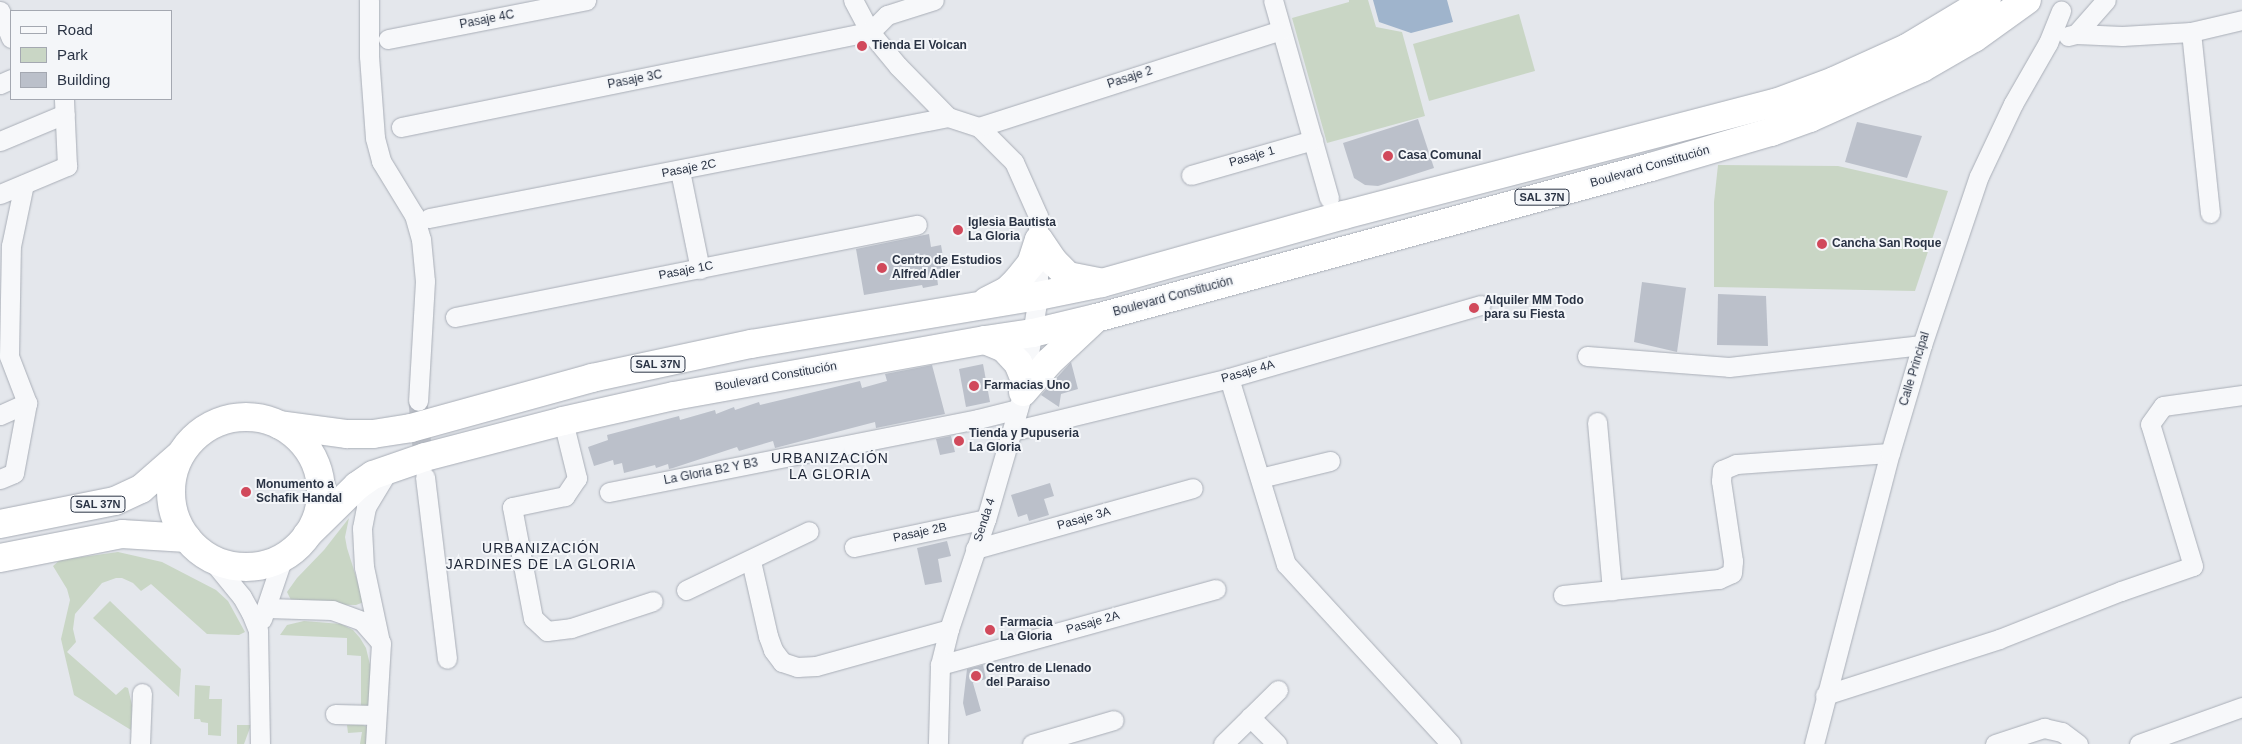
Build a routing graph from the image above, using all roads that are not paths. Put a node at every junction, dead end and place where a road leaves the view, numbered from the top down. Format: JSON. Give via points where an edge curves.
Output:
{"nodes":[{"id":1,"x":369,"y":0,"type":"edge"},
{"id":2,"x":586,"y":0,"type":"edge"},
{"id":3,"x":853,"y":0,"type":"edge"},
{"id":4,"x":934,"y":0,"type":"edge"},
{"id":5,"x":1273,"y":0,"type":"edge"},
{"id":6,"x":2027,"y":0,"type":"edge"},
{"id":7,"x":2106,"y":0,"type":"edge"},
{"id":8,"x":1975,"y":5,"type":"edge"},
{"id":9,"x":2061,"y":11,"type":"dead end"},
{"id":10,"x":2242,"y":20,"type":"edge"},
{"id":11,"x":1281,"y":30,"type":"junction"},
{"id":12,"x":870,"y":32,"type":"junction"},
{"id":13,"x":2191,"y":32,"type":"junction"},
{"id":14,"x":2076,"y":34,"type":"junction"},
{"id":15,"x":388,"y":39,"type":"dead end"},
{"id":16,"x":2048,"y":43,"type":"junction"},
{"id":17,"x":64,"y":106,"type":"edge"},
{"id":18,"x":948,"y":117,"type":"junction"},
{"id":19,"x":401,"y":127,"type":"dead end"},
{"id":20,"x":979,"y":127,"type":"junction"},
{"id":21,"x":1312,"y":140,"type":"junction"},
{"id":22,"x":0,"y":141,"type":"edge"},
{"id":23,"x":680,"y":171,"type":"junction"},
{"id":24,"x":1191,"y":175,"type":"dead end"},
{"id":25,"x":24,"y":184,"type":"junction"},
{"id":26,"x":0,"y":194,"type":"edge"},
{"id":27,"x":1329,"y":198,"type":"dead end"},
{"id":28,"x":2210,"y":213,"type":"dead end"},
{"id":29,"x":429,"y":218,"type":"dead end"},
{"id":30,"x":917,"y":225,"type":"dead end"},
{"id":31,"x":1040,"y":240,"type":"junction"},
{"id":32,"x":6,"y":248,"type":"edge"},
{"id":33,"x":700,"y":268,"type":"junction"},
{"id":34,"x":1102,"y":283,"type":"junction"},
{"id":35,"x":1038,"y":296,"type":"junction"},
{"id":36,"x":5,"y":305,"type":"edge"},
{"id":37,"x":977,"y":305,"type":"junction"},
{"id":38,"x":1481,"y":305,"type":"dead end"},
{"id":39,"x":455,"y":317,"type":"dead end"},
{"id":40,"x":1096,"y":318,"type":"junction"},
{"id":41,"x":1033,"y":333,"type":"junction"},
{"id":42,"x":985,"y":340,"type":"junction"},
{"id":43,"x":1922,"y":344,"type":"junction"},
{"id":44,"x":1587,"y":356,"type":"dead end"},
{"id":45,"x":4,"y":357,"type":"edge"},
{"id":46,"x":1229,"y":378,"type":"junction"},
{"id":47,"x":1022,"y":394,"type":"junction"},
{"id":48,"x":2242,"y":395,"type":"edge"},
{"id":49,"x":418,"y":401,"type":"tunnel mouth"},
{"id":50,"x":27,"y":403,"type":"junction"},
{"id":51,"x":0,"y":415,"type":"edge"},
{"id":52,"x":563,"y":421,"type":"junction"},
{"id":53,"x":1597,"y":422,"type":"dead end"},
{"id":54,"x":280,"y":426,"type":"junction"},
{"id":55,"x":1012,"y":431,"type":"junction"},
{"id":56,"x":1890,"y":453,"type":"junction"},
{"id":57,"x":181,"y":454,"type":"junction"},
{"id":58,"x":1330,"y":461,"type":"dead end"},
{"id":59,"x":390,"y":469,"type":"junction"},
{"id":60,"x":425,"y":477,"type":"tunnel mouth"},
{"id":61,"x":1260,"y":478,"type":"junction"},
{"id":62,"x":0,"y":479,"type":"edge"},
{"id":63,"x":1193,"y":488,"type":"dead end"},
{"id":64,"x":609,"y":492,"type":"dead end"},
{"id":65,"x":986,"y":519,"type":"junction"},
{"id":66,"x":0,"y":524,"type":"edge"},
{"id":67,"x":809,"y":531,"type":"dead end"},
{"id":68,"x":307,"y":535,"type":"junction"},
{"id":69,"x":187,"y":538,"type":"junction"},
{"id":70,"x":854,"y":547,"type":"dead end"},
{"id":71,"x":975,"y":549,"type":"junction"},
{"id":72,"x":283,"y":557,"type":"junction"},
{"id":73,"x":0,"y":558,"type":"edge"},
{"id":74,"x":210,"y":558,"type":"junction"},
{"id":75,"x":751,"y":561,"type":"junction"},
{"id":76,"x":1216,"y":588,"type":"dead end"},
{"id":77,"x":686,"y":590,"type":"dead end"},
{"id":78,"x":1612,"y":590,"type":"junction"},
{"id":79,"x":1563,"y":595,"type":"dead end"},
{"id":80,"x":653,"y":601,"type":"dead end"},
{"id":81,"x":267,"y":608,"type":"junction"},
{"id":82,"x":949,"y":629,"type":"junction"},
{"id":83,"x":258,"y":630,"type":"junction"},
{"id":84,"x":381,"y":643,"type":"junction"},
{"id":85,"x":447,"y":659,"type":"dead end"},
{"id":86,"x":940,"y":665,"type":"junction"},
{"id":87,"x":1278,"y":690,"type":"dead end"},
{"id":88,"x":142,"y":693,"type":"dead end"},
{"id":89,"x":1825,"y":695,"type":"junction"},
{"id":90,"x":2242,"y":707,"type":"edge"},
{"id":91,"x":335,"y":714,"type":"dead end"},
{"id":92,"x":376,"y":715,"type":"junction"},
{"id":93,"x":1250,"y":717,"type":"junction"},
{"id":94,"x":1114,"y":720,"type":"dead end"},
{"id":95,"x":140,"y":744,"type":"edge"},
{"id":96,"x":260,"y":744,"type":"edge"},
{"id":97,"x":375,"y":744,"type":"edge"},
{"id":98,"x":938,"y":744,"type":"edge"},
{"id":99,"x":1032,"y":744,"type":"edge"},
{"id":100,"x":1223,"y":744,"type":"edge"},
{"id":101,"x":1277,"y":744,"type":"edge"},
{"id":102,"x":1450,"y":744,"type":"edge"},
{"id":103,"x":1814,"y":744,"type":"edge"},
{"id":104,"x":1995,"y":744,"type":"edge"},
{"id":105,"x":2078,"y":744,"type":"edge"},
{"id":106,"x":2139,"y":744,"type":"edge"}],
"edges":[{"from":1,"to":49,"type":"street","via":[[375,138],[381,161],[414,215],[421,239],[425,281]]},
{"from":2,"to":15,"type":"street","name":"Pasaje 4C"},
{"from":3,"to":12,"type":"street"},
{"from":4,"to":12,"type":"street","via":[[887,15]]},
{"from":5,"to":11,"type":"street"},
{"from":6,"to":40,"type":"highway","name":"Boulevard Constitución","number":"SAL 37N","via":[[1974,38],[1922,68],[1771,132],[1651,168]]},
{"from":7,"to":14,"type":"street"},
{"from":8,"to":34,"type":"highway","number":"SAL 37N","via":[[1907,48],[1775,103],[1363,210]]},
{"from":9,"to":16,"type":"street","name":"Calle Principal"},
{"from":10,"to":13,"type":"street"},
{"from":11,"to":20,"type":"street","name":"Pasaje 2"},
{"from":11,"to":21,"type":"street"},
{"from":12,"to":18,"type":"street"},
{"from":12,"to":19,"type":"street","name":"Pasaje 3C"},
{"from":13,"to":14,"type":"street","via":[[2122,36]]},
{"from":13,"to":28,"type":"street"},
{"from":14,"to":16,"type":"street"},
{"from":16,"to":43,"type":"street","name":"Calle Principal","via":[[2013,104],[1979,176]]},
{"from":17,"to":22,"type":"street"},
{"from":17,"to":25,"type":"street","via":[[68,166]]},
{"from":18,"to":20,"type":"street"},
{"from":18,"to":23,"type":"street","name":"Pasaje 2C"},
{"from":20,"to":31,"type":"street","name":"Senda 4","via":[[1014,162],[1038,216]]},
{"from":21,"to":24,"type":"street","name":"Pasaje 1"},
{"from":21,"to":27,"type":"street"},
{"from":23,"to":29,"type":"street","name":"Pasaje 2C"},
{"from":23,"to":33,"type":"street"},
{"from":25,"to":26,"type":"street"},
{"from":25,"to":32,"type":"street"},
{"from":30,"to":33,"type":"street","name":"Pasaje 1C"},
{"from":31,"to":34,"type":"highway","via":[[1068,276]]},
{"from":31,"to":35,"type":"street","name":"Senda 4"},
{"from":31,"to":37,"type":"highway","via":[[1031,264],[1018,281]]},
{"from":32,"to":36,"type":"street"},
{"from":33,"to":39,"type":"street","name":"Pasaje 1C"},
{"from":34,"to":35,"type":"highway","number":"SAL 37N"},
{"from":35,"to":37,"type":"highway","number":"SAL 37N"},
{"from":35,"to":41,"type":"street","name":"Senda 4"},
{"from":36,"to":45,"type":"street"},
{"from":37,"to":54,"type":"highway","number":"SAL 37N","via":[[751,344],[592,378],[411,428],[347,434]]},
{"from":38,"to":46,"type":"street","name":"Pasaje 4A"},
{"from":40,"to":41,"type":"highway","name":"Boulevard Constitución","number":"SAL 37N"},
{"from":40,"to":47,"type":"highway","via":[[1049,362]]},
{"from":41,"to":42,"type":"highway","name":"Boulevard Constitución","number":"SAL 37N"},
{"from":41,"to":47,"type":"street","name":"Senda 4"},
{"from":42,"to":47,"type":"highway","via":[[1004,348],[1018,363]]},
{"from":42,"to":52,"type":"highway","name":"Boulevard Constitución","number":"SAL 37N","via":[[674,396]]},
{"from":43,"to":44,"type":"street","via":[[1729,366]]},
{"from":43,"to":56,"type":"street","name":"Calle Principal"},
{"from":45,"to":50,"type":"street"},
{"from":46,"to":55,"type":"street","name":"Pasaje 4A"},
{"from":46,"to":61,"type":"street"},
{"from":47,"to":55,"type":"street","name":"Senda 4"},
{"from":47,"to":64,"type":"street","name":"La Gloria B2 Y B3","via":[[978,419]]},
{"from":48,"to":89,"type":"street","via":[[2163,406],[2150,424],[2193,566],[1999,639]]},
{"from":50,"to":51,"type":"street"},
{"from":50,"to":62,"type":"street","via":[[14,473]]},
{"from":52,"to":59,"type":"highway","name":"Boulevard Constitución","number":"SAL 37N"},
{"from":52,"to":80,"type":"street","via":[[577,478],[564,496],[512,507],[533,618],[547,631],[570,628]]},
{"from":53,"to":78,"type":"street"},
{"from":54,"to":57,"type":"highway","number":"SAL 37N","via":[[249,417],[225,420],[197,435]]},
{"from":54,"to":68,"type":"highway","number":"SAL 37N","via":[[300,441],[317,470],[319,504]]},
{"from":55,"to":65,"type":"street","name":"Senda 4"},
{"from":56,"to":78,"type":"street","via":[[1736,464],[1722,470],[1732,573],[1719,579]]},
{"from":56,"to":89,"type":"street","name":"Calle Principal"},
{"from":57,"to":66,"type":"highway","number":"SAL 37N","via":[[141,489],[115,501]]},
{"from":57,"to":69,"type":"highway","number":"SAL 37N","via":[[172,479],[171,497],[174,514]]},
{"from":58,"to":61,"type":"street"},
{"from":59,"to":68,"type":"highway","name":"Boulevard Constitución","number":"SAL 37N","via":[[357,486]]},
{"from":59,"to":84,"type":"street","via":[[366,507],[362,528],[364,567]]},
{"from":60,"to":85,"type":"street"},
{"from":61,"to":102,"type":"street","via":[[1286,564]]},
{"from":63,"to":71,"type":"street","name":"Pasaje 3A"},
{"from":65,"to":70,"type":"street","name":"Pasaje 2B"},
{"from":65,"to":71,"type":"street","name":"Senda 4"},
{"from":67,"to":75,"type":"street"},
{"from":68,"to":72,"type":"highway","number":"SAL 37N"},
{"from":69,"to":73,"type":"highway","via":[[122,534]]},
{"from":69,"to":74,"type":"highway","number":"SAL 37N"},
{"from":71,"to":82,"type":"street","name":"Senda 4"},
{"from":72,"to":74,"type":"highway","number":"SAL 37N","via":[[246,567]]},
{"from":72,"to":81,"type":"street"},
{"from":74,"to":83,"type":"street","via":[[242,597]]},
{"from":75,"to":77,"type":"street"},
{"from":75,"to":82,"type":"street","via":[[768,636],[782,662],[797,667],[816,666]]},
{"from":76,"to":86,"type":"street","name":"Pasaje 2A"},
{"from":78,"to":79,"type":"street"},
{"from":81,"to":83,"type":"street"},
{"from":81,"to":84,"type":"street","via":[[332,610],[362,621]]},
{"from":82,"to":86,"type":"street","name":"Senda 4"},
{"from":83,"to":96,"type":"street"},
{"from":84,"to":92,"type":"street"},
{"from":86,"to":98,"type":"street","name":"Senda 4"},
{"from":87,"to":93,"type":"street"},
{"from":88,"to":95,"type":"street"},
{"from":89,"to":103,"type":"street","name":"Calle Principal"},
{"from":90,"to":106,"type":"street"},
{"from":91,"to":92,"type":"street"},
{"from":92,"to":97,"type":"street"},
{"from":93,"to":100,"type":"street"},
{"from":93,"to":101,"type":"street"},
{"from":94,"to":99,"type":"street"},
{"from":104,"to":105,"type":"street","via":[[2044,728],[2062,732]]}]}
